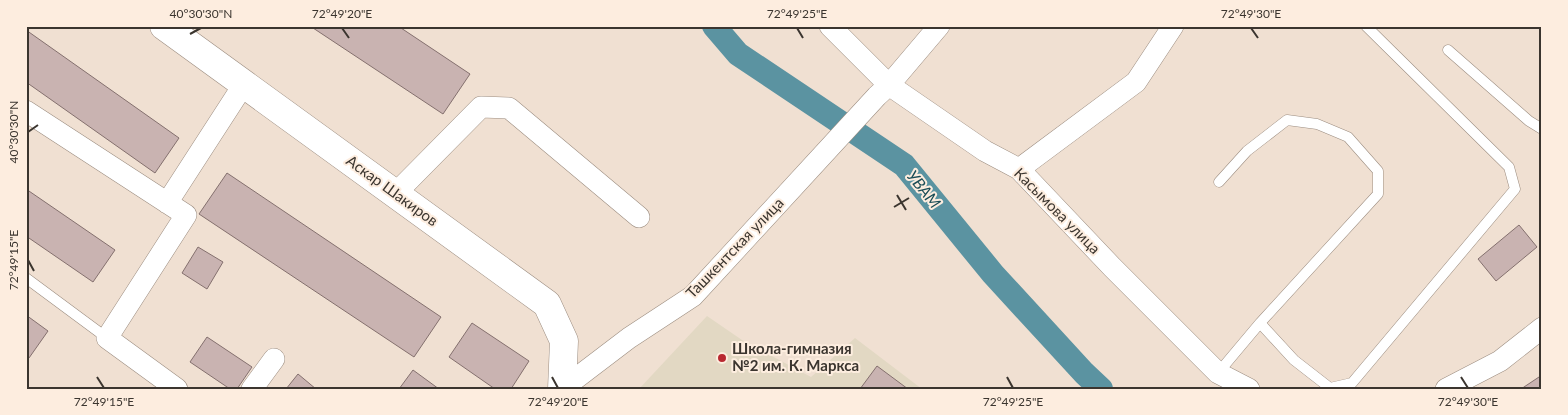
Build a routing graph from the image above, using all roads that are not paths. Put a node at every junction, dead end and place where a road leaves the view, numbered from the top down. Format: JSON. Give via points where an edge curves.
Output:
{"nodes":[{"id":1,"x":164,"y":26,"type":"edge"},
{"id":2,"x":830,"y":26,"type":"edge"},
{"id":3,"x":939,"y":26,"type":"edge"},
{"id":4,"x":1173,"y":26,"type":"edge"},
{"id":5,"x":1366,"y":26,"type":"edge"},
{"id":6,"x":1448,"y":50,"type":"dead end"},
{"id":7,"x":244,"y":84,"type":"junction"},
{"id":8,"x":883,"y":90,"type":"junction"},
{"id":9,"x":26,"y":111,"type":"edge"},
{"id":10,"x":1542,"y":130,"type":"edge"},
{"id":11,"x":1019,"y":169,"type":"junction"},
{"id":12,"x":1219,"y":182,"type":"dead end"},
{"id":13,"x":395,"y":194,"type":"junction"},
{"id":14,"x":167,"y":203,"type":"junction"},
{"id":15,"x":639,"y":217,"type":"dead end"},
{"id":16,"x":26,"y":278,"type":"edge"},
{"id":17,"x":1260,"y":323,"type":"junction"},
{"id":18,"x":1542,"y":328,"type":"edge"},
{"id":19,"x":107,"y":338,"type":"junction"},
{"id":20,"x":274,"y":359,"type":"dead end"},
{"id":21,"x":1218,"y":373,"type":"junction"},
{"id":22,"x":177,"y":389,"type":"edge"},
{"id":23,"x":252,"y":389,"type":"edge"},
{"id":24,"x":562,"y":389,"type":"edge"},
{"id":25,"x":1249,"y":389,"type":"edge"},
{"id":26,"x":1446,"y":389,"type":"edge"}],
"edges":[{"from":1,"to":7,"type":"main road","name":"Аскар Шакиров"},
{"from":2,"to":8,"type":"street","name":"Касымова улица"},
{"from":3,"to":8,"type":"street","name":"Ташкентская улица"},
{"from":4,"to":11,"type":"street","via":[[1136,82]]},
{"from":5,"to":17,"type":"lane","via":[[1509,167],[1515,189],[1352,383],[1330,388],[1294,360]]},
{"from":6,"to":10,"type":"lane"},
{"from":7,"to":13,"type":"main road","name":"Аскар Шакиров"},
{"from":7,"to":14,"type":"street"},
{"from":8,"to":11,"type":"street","name":"Касымова улица"},
{"from":8,"to":24,"type":"street","name":"Ташкентская улица","via":[[692,296]]},
{"from":9,"to":14,"type":"street"},
{"from":11,"to":21,"type":"street","name":"Касымова улица"},
{"from":12,"to":17,"type":"lane","via":[[1248,151],[1287,120],[1317,124],[1348,137],[1378,171],[1378,194]]},
{"from":13,"to":15,"type":"street","via":[[481,107],[509,108]]},
{"from":13,"to":24,"type":"main road","name":"Аскар Шакиров","via":[[547,304],[564,341]]},
{"from":14,"to":19,"type":"street","via":[[186,215]]},
{"from":16,"to":19,"type":"lane"},
{"from":17,"to":21,"type":"lane"},
{"from":18,"to":26,"type":"street","via":[[1500,360]]},
{"from":19,"to":22,"type":"street"},
{"from":20,"to":23,"type":"street"},
{"from":21,"to":25,"type":"street","name":"Касымова улица"}]}
